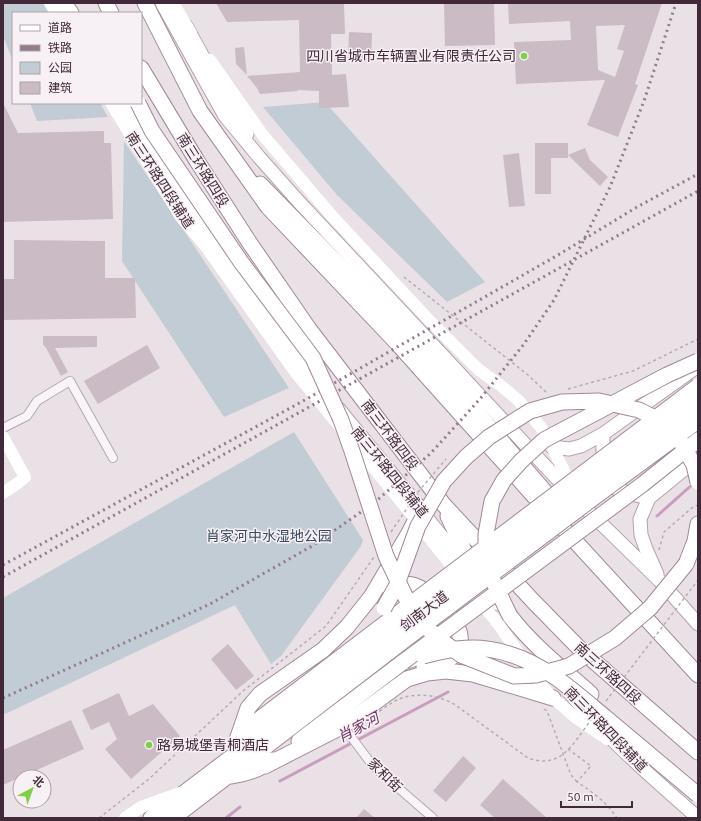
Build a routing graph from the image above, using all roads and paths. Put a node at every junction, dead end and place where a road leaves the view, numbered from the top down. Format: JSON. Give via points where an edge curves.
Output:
{"nodes":[{"id":1,"x":50,"y":3,"type":"edge"},
{"id":2,"x":64,"y":3,"type":"edge"},
{"id":3,"x":106,"y":3,"type":"edge"},
{"id":4,"x":145,"y":3,"type":"edge"},
{"id":5,"x":162,"y":3,"type":"edge"},
{"id":6,"x":173,"y":3,"type":"edge"},
{"id":7,"x":55,"y":12,"type":"edge"},
{"id":8,"x":70,"y":12,"type":"edge"},
{"id":9,"x":110,"y":12,"type":"edge"},
{"id":10,"x":186,"y":26,"type":"junction"},
{"id":11,"x":142,"y":70,"type":"edge"},
{"id":12,"x":112,"y":104,"type":"edge"},
{"id":13,"x":126,"y":104,"type":"edge"},
{"id":14,"x":138,"y":104,"type":"edge"},
{"id":15,"x":298,"y":202,"type":"junction"},
{"id":16,"x":204,"y":244,"type":"junction"},
{"id":17,"x":256,"y":300,"type":"junction"},
{"id":18,"x":698,"y":360,"type":"edge"},
{"id":19,"x":698,"y":366,"type":"edge"},
{"id":20,"x":698,"y":386,"type":"edge"},
{"id":21,"x":698,"y":404,"type":"edge"},
{"id":22,"x":698,"y":421,"type":"edge"},
{"id":23,"x":3,"y":428,"type":"edge"},
{"id":24,"x":603,"y":434,"type":"junction"},
{"id":25,"x":3,"y":437,"type":"edge"},
{"id":26,"x":698,"y":440,"type":"edge"},
{"id":27,"x":552,"y":447,"type":"junction"},
{"id":28,"x":113,"y":458,"type":"dead end"},
{"id":29,"x":698,"y":458,"type":"edge"},
{"id":30,"x":698,"y":482,"type":"edge"},
{"id":31,"x":3,"y":493,"type":"edge"},
{"id":32,"x":649,"y":498,"type":"junction"},
{"id":33,"x":580,"y":502,"type":"junction"},
{"id":34,"x":442,"y":504,"type":"junction"},
{"id":35,"x":698,"y":505,"type":"edge"},
{"id":36,"x":416,"y":515,"type":"junction"},
{"id":37,"x":698,"y":524,"type":"edge"},
{"id":38,"x":659,"y":553,"type":"dead end"},
{"id":39,"x":376,"y":554,"type":"dead end"},
{"id":40,"x":477,"y":579,"type":"junction"},
{"id":41,"x":698,"y":580,"type":"edge"},
{"id":42,"x":660,"y":581,"type":"junction"},
{"id":43,"x":678,"y":596,"type":"dead end"},
{"id":44,"x":362,"y":608,"type":"junction"},
{"id":45,"x":694,"y":619,"type":"edge"},
{"id":46,"x":412,"y":620,"type":"junction"},
{"id":47,"x":342,"y":655,"type":"junction"},
{"id":48,"x":403,"y":662,"type":"junction"},
{"id":49,"x":698,"y":675,"type":"edge"},
{"id":50,"x":407,"y":679,"type":"junction"},
{"id":51,"x":547,"y":703,"type":"junction"},
{"id":52,"x":602,"y":706,"type":"dead end"},
{"id":53,"x":592,"y":718,"type":"dead end"},
{"id":54,"x":365,"y":722,"type":"dead end"},
{"id":55,"x":347,"y":731,"type":"junction"},
{"id":56,"x":237,"y":740,"type":"junction"},
{"id":57,"x":568,"y":749,"type":"junction"},
{"id":58,"x":624,"y":752,"type":"junction"},
{"id":59,"x":698,"y":752,"type":"edge"},
{"id":60,"x":227,"y":760,"type":"junction"},
{"id":61,"x":265,"y":766,"type":"junction"},
{"id":62,"x":228,"y":776,"type":"junction"},
{"id":63,"x":577,"y":782,"type":"junction"},
{"id":64,"x":698,"y":783,"type":"edge"},
{"id":65,"x":698,"y":795,"type":"edge"},
{"id":66,"x":189,"y":797,"type":"junction"},
{"id":67,"x":99,"y":818,"type":"edge"},
{"id":68,"x":125,"y":818,"type":"edge"},
{"id":69,"x":151,"y":818,"type":"edge"},
{"id":70,"x":172,"y":818,"type":"edge"},
{"id":71,"x":180,"y":818,"type":"edge"},
{"id":72,"x":433,"y":818,"type":"edge"},
{"id":73,"x":617,"y":818,"type":"edge"},
{"id":74,"x":698,"y":818,"type":"edge"}],
"edges":[{"from":1,"to":7,"type":"main road"},
{"from":2,"to":8,"type":"highway"},
{"from":3,"to":9,"type":"highway"},
{"from":4,"to":49,"type":"highway","via":[[200,111],[268,207],[398,344]]},
{"from":5,"to":15,"type":"main road","via":[[225,116]]},
{"from":6,"to":10,"type":"main road"},
{"from":10,"to":15,"type":"main road","via":[[248,136]]},
{"from":10,"to":27,"type":"main road","via":[[262,134],[332,216],[474,365],[518,400],[540,426]]},
{"from":11,"to":34,"type":"highway","name":"南三环路四段","via":[[249,242],[309,329]]},
{"from":12,"to":16,"type":"main road","name":"南三环路四段辅道","via":[[181,217]]},
{"from":13,"to":17,"type":"highway","via":[[169,175]]},
{"from":14,"to":37,"type":"highway","bridge":true,"via":[[152,131],[241,262],[314,358],[341,420],[386,556],[420,622],[442,641],[461,655],[514,676],[536,675],[569,666],[615,638],[650,608],[686,564],[695,542]]},
{"from":15,"to":33,"type":"main road"},
{"from":16,"to":17,"type":"main road","name":"南三环路四段辅道"},
{"from":16,"to":36,"type":"main road","via":[[296,373]]},
{"from":17,"to":36,"type":"main road","name":"南三环路四段辅道"},
{"from":18,"to":64,"type":"highway","bridge":true,"via":[[544,440],[504,480],[492,502],[486,534],[486,558],[494,583],[510,616],[523,633],[591,694]]},
{"from":19,"to":24,"type":"main road"},
{"from":20,"to":46,"type":"highway","bridge":true},
{"from":21,"to":46,"type":"highway","name":"剑南大道","bridge":true},
{"from":22,"to":46,"type":"highway","name":"剑南大道","bridge":true,"via":[[596,496]]},
{"from":23,"to":28,"type":"street","via":[[27,416],[37,401],[70,381]]},
{"from":24,"to":27,"type":"main road","via":[[581,446],[569,449]]},
{"from":24,"to":32,"type":"main road","via":[[603,466],[610,482],[618,490]]},
{"from":25,"to":31,"type":"main road","via":[[25,477]]},
{"from":26,"to":48,"type":"highway","bridge":true,"via":[[643,484]]},
{"from":27,"to":33,"type":"main road"},
{"from":29,"to":32,"type":"main road"},
{"from":30,"to":47,"type":"highway","bridge":true,"via":[[694,465],[681,442],[659,420],[639,410],[599,401],[562,402],[530,411],[489,437],[444,481],[418,526],[396,587],[384,608]]},
{"from":32,"to":42,"type":"main road","via":[[640,519],[641,535]]},
{"from":33,"to":42,"type":"main road"},
{"from":34,"to":40,"type":"highway"},
{"from":34,"to":59,"type":"highway","name":"南三环路四段","via":[[580,648]]},
{"from":35,"to":38,"type":"path","via":[[664,532]]},
{"from":36,"to":40,"type":"main road","name":"南三环路四段辅道","via":[[434,527]]},
{"from":36,"to":44,"type":"highway","via":[[418,516],[409,533]]},
{"from":36,"to":51,"type":"main road","via":[[541,684]]},
{"from":39,"to":67,"type":"path","via":[[326,626],[243,691],[149,779]]},
{"from":40,"to":58,"type":"main road","name":"南三环路四段辅道","via":[[585,712]]},
{"from":41,"to":52,"type":"path","bridge":true},
{"from":42,"to":45,"type":"main road"},
{"from":43,"to":45,"type":"path"},
{"from":44,"to":50,"type":"highway","via":[[392,586],[417,586],[432,597],[457,626],[460,636],[458,652]]},
{"from":44,"to":56,"type":"highway","via":[[323,650],[260,694],[248,708]]},
{"from":46,"to":47,"type":"highway"},
{"from":46,"to":60,"type":"highway","name":"剑南大道"},
{"from":46,"to":62,"type":"highway","name":"剑南大道"},
{"from":47,"to":56,"type":"highway","via":[[257,721]]},
{"from":48,"to":61,"type":"highway"},
{"from":48,"to":65,"type":"highway","bridge":true,"via":[[451,649],[482,648],[509,654],[536,665],[579,696]]},
{"from":50,"to":51,"type":"highway","via":[[446,671],[473,674]]},
{"from":50,"to":55,"type":"highway"},
{"from":51,"to":58,"type":"main road","via":[[575,717]]},
{"from":51,"to":63,"type":"path","via":[[547,711],[571,775]]},
{"from":53,"to":57,"type":"path","bridge":true},
{"from":54,"to":57,"type":"path","bridge":true,"via":[[398,699],[421,694],[445,699],[454,704],[528,758],[538,762],[553,761]]},
{"from":55,"to":61,"type":"highway"},
{"from":55,"to":72,"type":"street","name":"家和街","via":[[370,762]]},
{"from":56,"to":60,"type":"highway"},
{"from":57,"to":63,"type":"path","via":[[591,766]]},
{"from":58,"to":74,"type":"main road","name":"南三环路四段辅道"},
{"from":60,"to":66,"type":"highway","name":"剑南大道"},
{"from":61,"to":62,"type":"highway","via":[[247,774]]},
{"from":62,"to":66,"type":"highway","name":"剑南大道"},
{"from":63,"to":73,"type":"path","via":[[599,797]]},
{"from":66,"to":68,"type":"main road","via":[[140,807]]},
{"from":66,"to":69,"type":"highway","name":"剑南大道"},
{"from":66,"to":70,"type":"highway","name":"剑南大道"},
{"from":66,"to":71,"type":"main road"}]}
